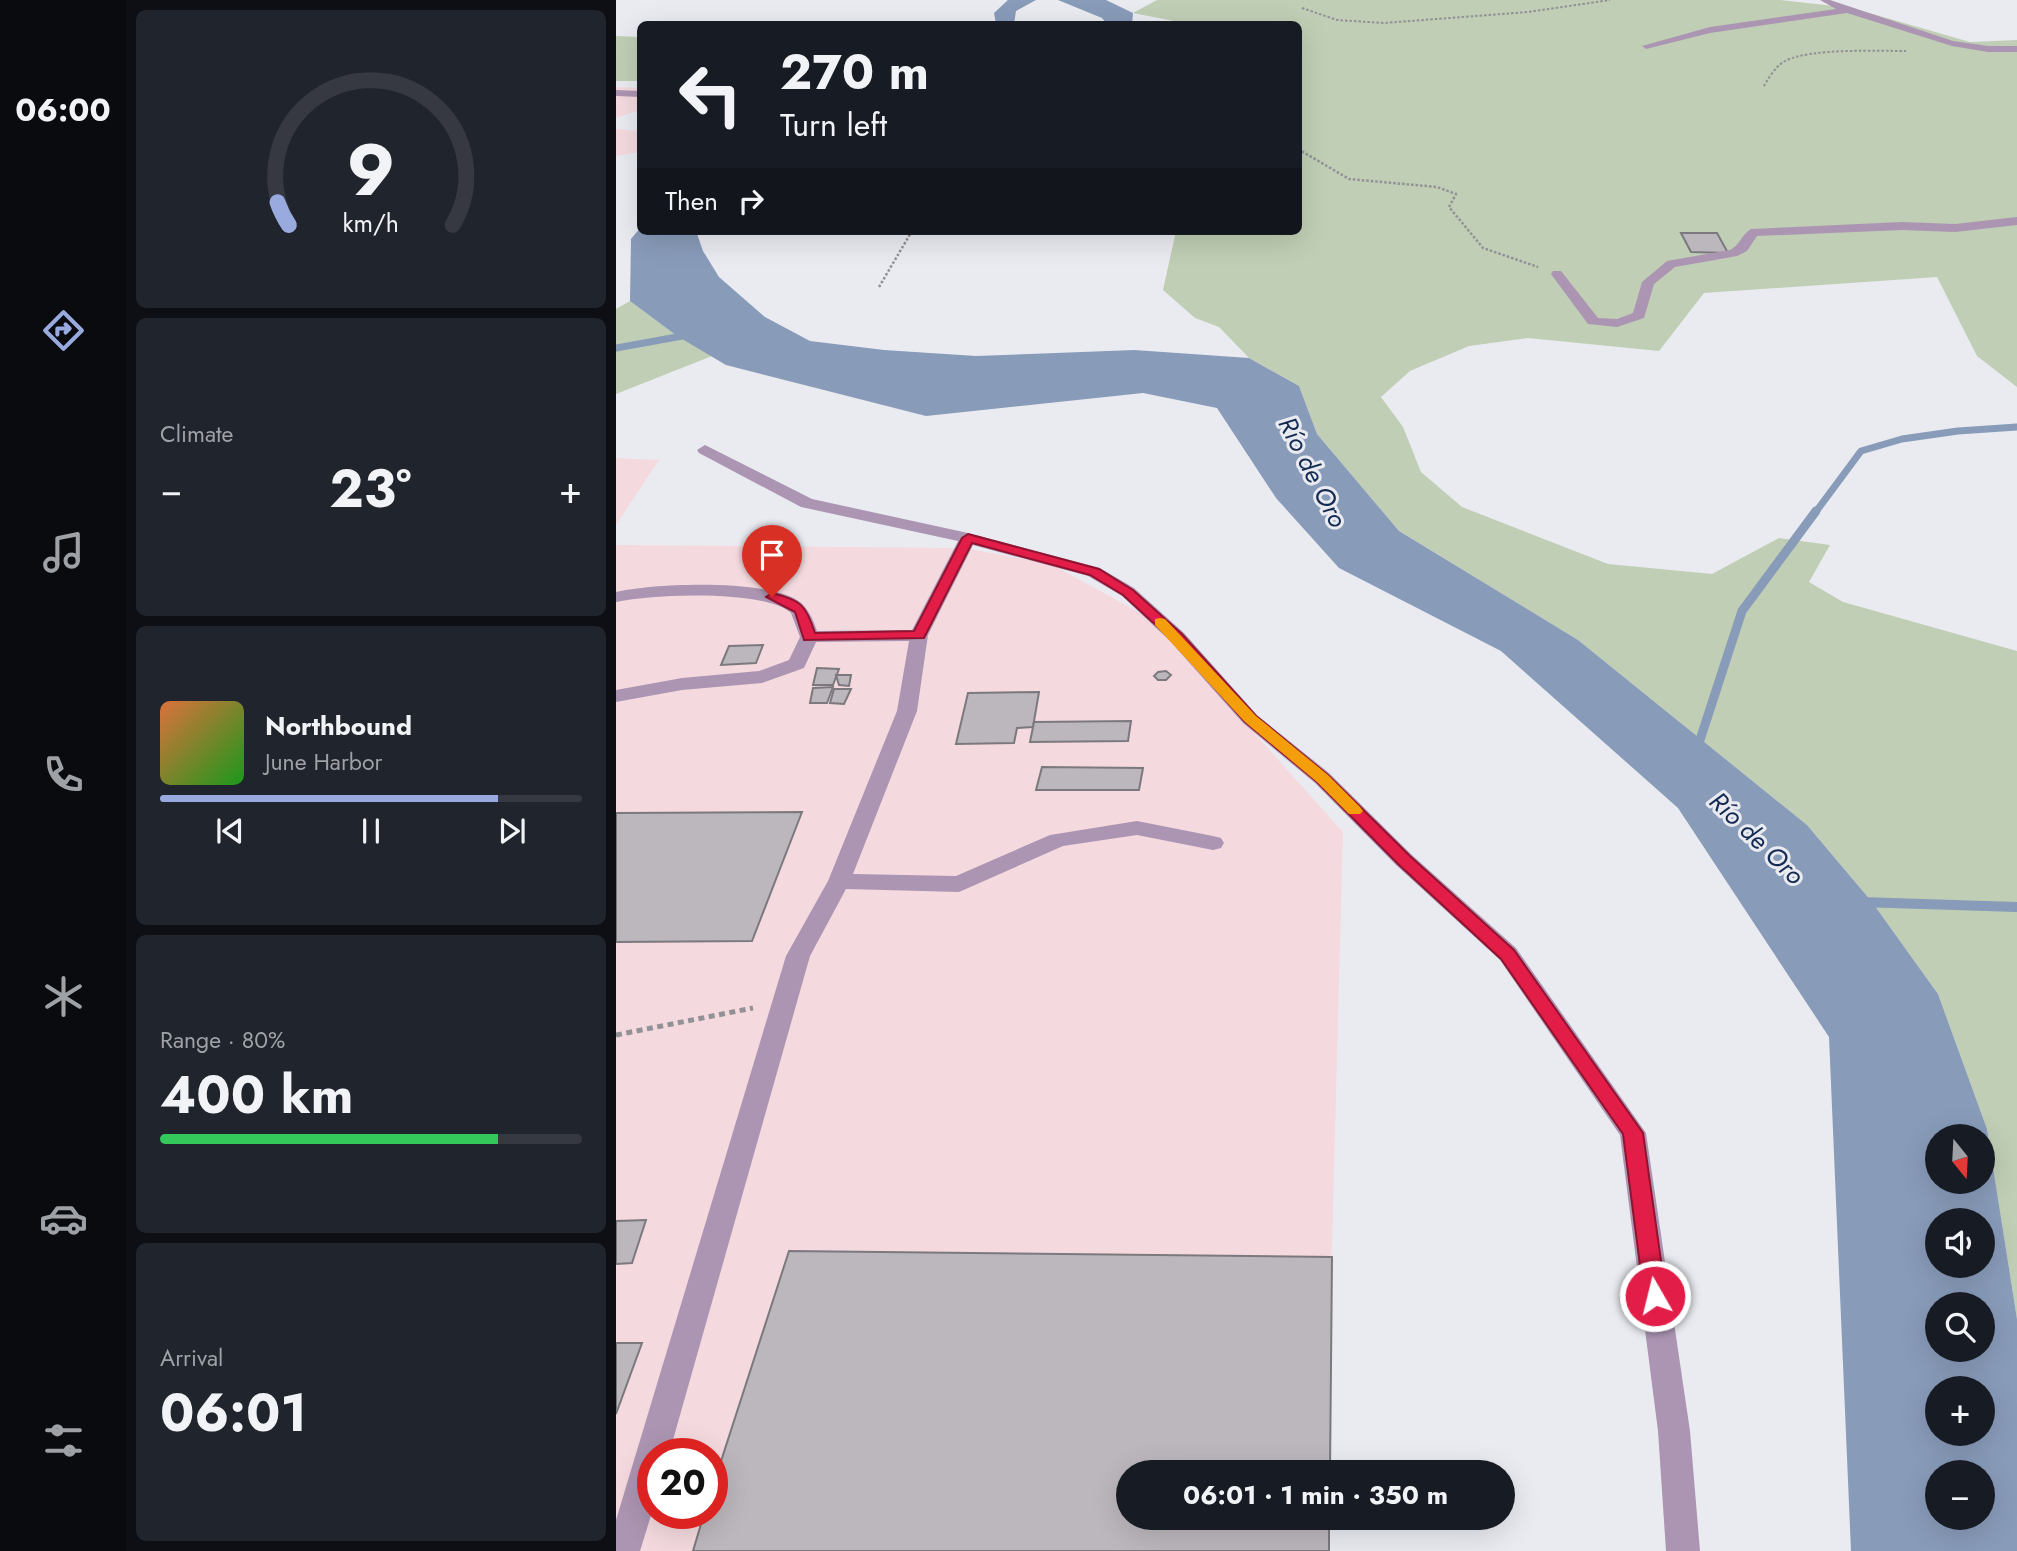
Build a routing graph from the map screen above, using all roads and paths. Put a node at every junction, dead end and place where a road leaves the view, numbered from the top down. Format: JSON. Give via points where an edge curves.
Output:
{"nodes":[{"id":1,"x":1610,"y":0,"type":"edge"},
{"id":2,"x":1824,"y":0,"type":"edge"},
{"id":3,"x":1302,"y":9,"type":"dead end"},
{"id":4,"x":1850,"y":10,"type":"junction"},
{"id":5,"x":1646,"y":46,"type":"dead end"},
{"id":6,"x":2017,"y":49,"type":"edge"},
{"id":7,"x":1909,"y":51,"type":"dead end"},
{"id":8,"x":1764,"y":86,"type":"dead end"},
{"id":9,"x":616,"y":93,"type":"edge"},
{"id":10,"x":637,"y":94,"type":"edge"},
{"id":11,"x":1302,"y":151,"type":"edge"},
{"id":12,"x":2017,"y":221,"type":"edge"},
{"id":13,"x":910,"y":235,"type":"edge"},
{"id":14,"x":1557,"y":274,"type":"joint"},
{"id":15,"x":879,"y":287,"type":"dead end"},
{"id":16,"x":705,"y":450,"type":"dead end"},
{"id":17,"x":968,"y":538,"type":"junction"},
{"id":18,"x":616,"y":597,"type":"edge"},
{"id":19,"x":919,"y":635,"type":"junction"},
{"id":20,"x":809,"y":637,"type":"junction"},
{"id":21,"x":616,"y":696,"type":"edge"},
{"id":22,"x":1213,"y":842,"type":"dead end"},
{"id":23,"x":839,"y":881,"type":"junction"},
{"id":24,"x":785,"y":1002,"type":"junction"},
{"id":25,"x":616,"y":1035,"type":"edge"},
{"id":26,"x":658,"y":1438,"type":"edge"},
{"id":27,"x":637,"y":1506,"type":"edge"},
{"id":28,"x":623,"y":1551,"type":"edge"},
{"id":29,"x":1683,"y":1551,"type":"edge"}],
"edges":[{"from":1,"to":3,"type":"path","via":[[1528,12],[1384,23],[1337,20]]},
{"from":2,"to":4,"type":"lane"},
{"from":4,"to":5,"type":"lane","via":[[1710,30]]},
{"from":4,"to":6,"type":"lane","via":[[1952,43]]},
{"from":7,"to":8,"type":"path","via":[[1787,60]]},
{"from":9,"to":10,"type":"lane"},
{"from":11,"to":14,"type":"path","via":[[1349,179],[1437,187],[1456,194],[1449,207],[1483,248]]},
{"from":12,"to":14,"type":"lane","via":[[1955,228],[1755,232],[1733,253],[1671,264],[1648,282],[1639,315],[1613,324],[1593,321]]},
{"from":13,"to":15,"type":"path"},
{"from":16,"to":17,"type":"lane","via":[[807,503]]},
{"from":17,"to":19,"type":"lane"},
{"from":17,"to":29,"type":"lane","via":[[1094,572],[1128,593],[1177,637],[1250,719],[1322,778],[1507,954],[1523,976],[1633,1133],[1674,1431]]},
{"from":18,"to":20,"type":"lane","via":[[639,592],[758,593],[787,600],[801,610]]},
{"from":19,"to":20,"type":"lane"},
{"from":19,"to":23,"type":"lane","via":[[907,711]]},
{"from":20,"to":21,"type":"lane","via":[[797,664],[762,677]]},
{"from":22,"to":23,"type":"lane","via":[[1137,828],[1058,840],[959,884]]},
{"from":23,"to":24,"type":"lane","via":[[798,956]]},
{"from":24,"to":25,"type":"path"},
{"from":24,"to":26,"type":"lane"},
{"from":27,"to":28,"type":"lane"}]}
